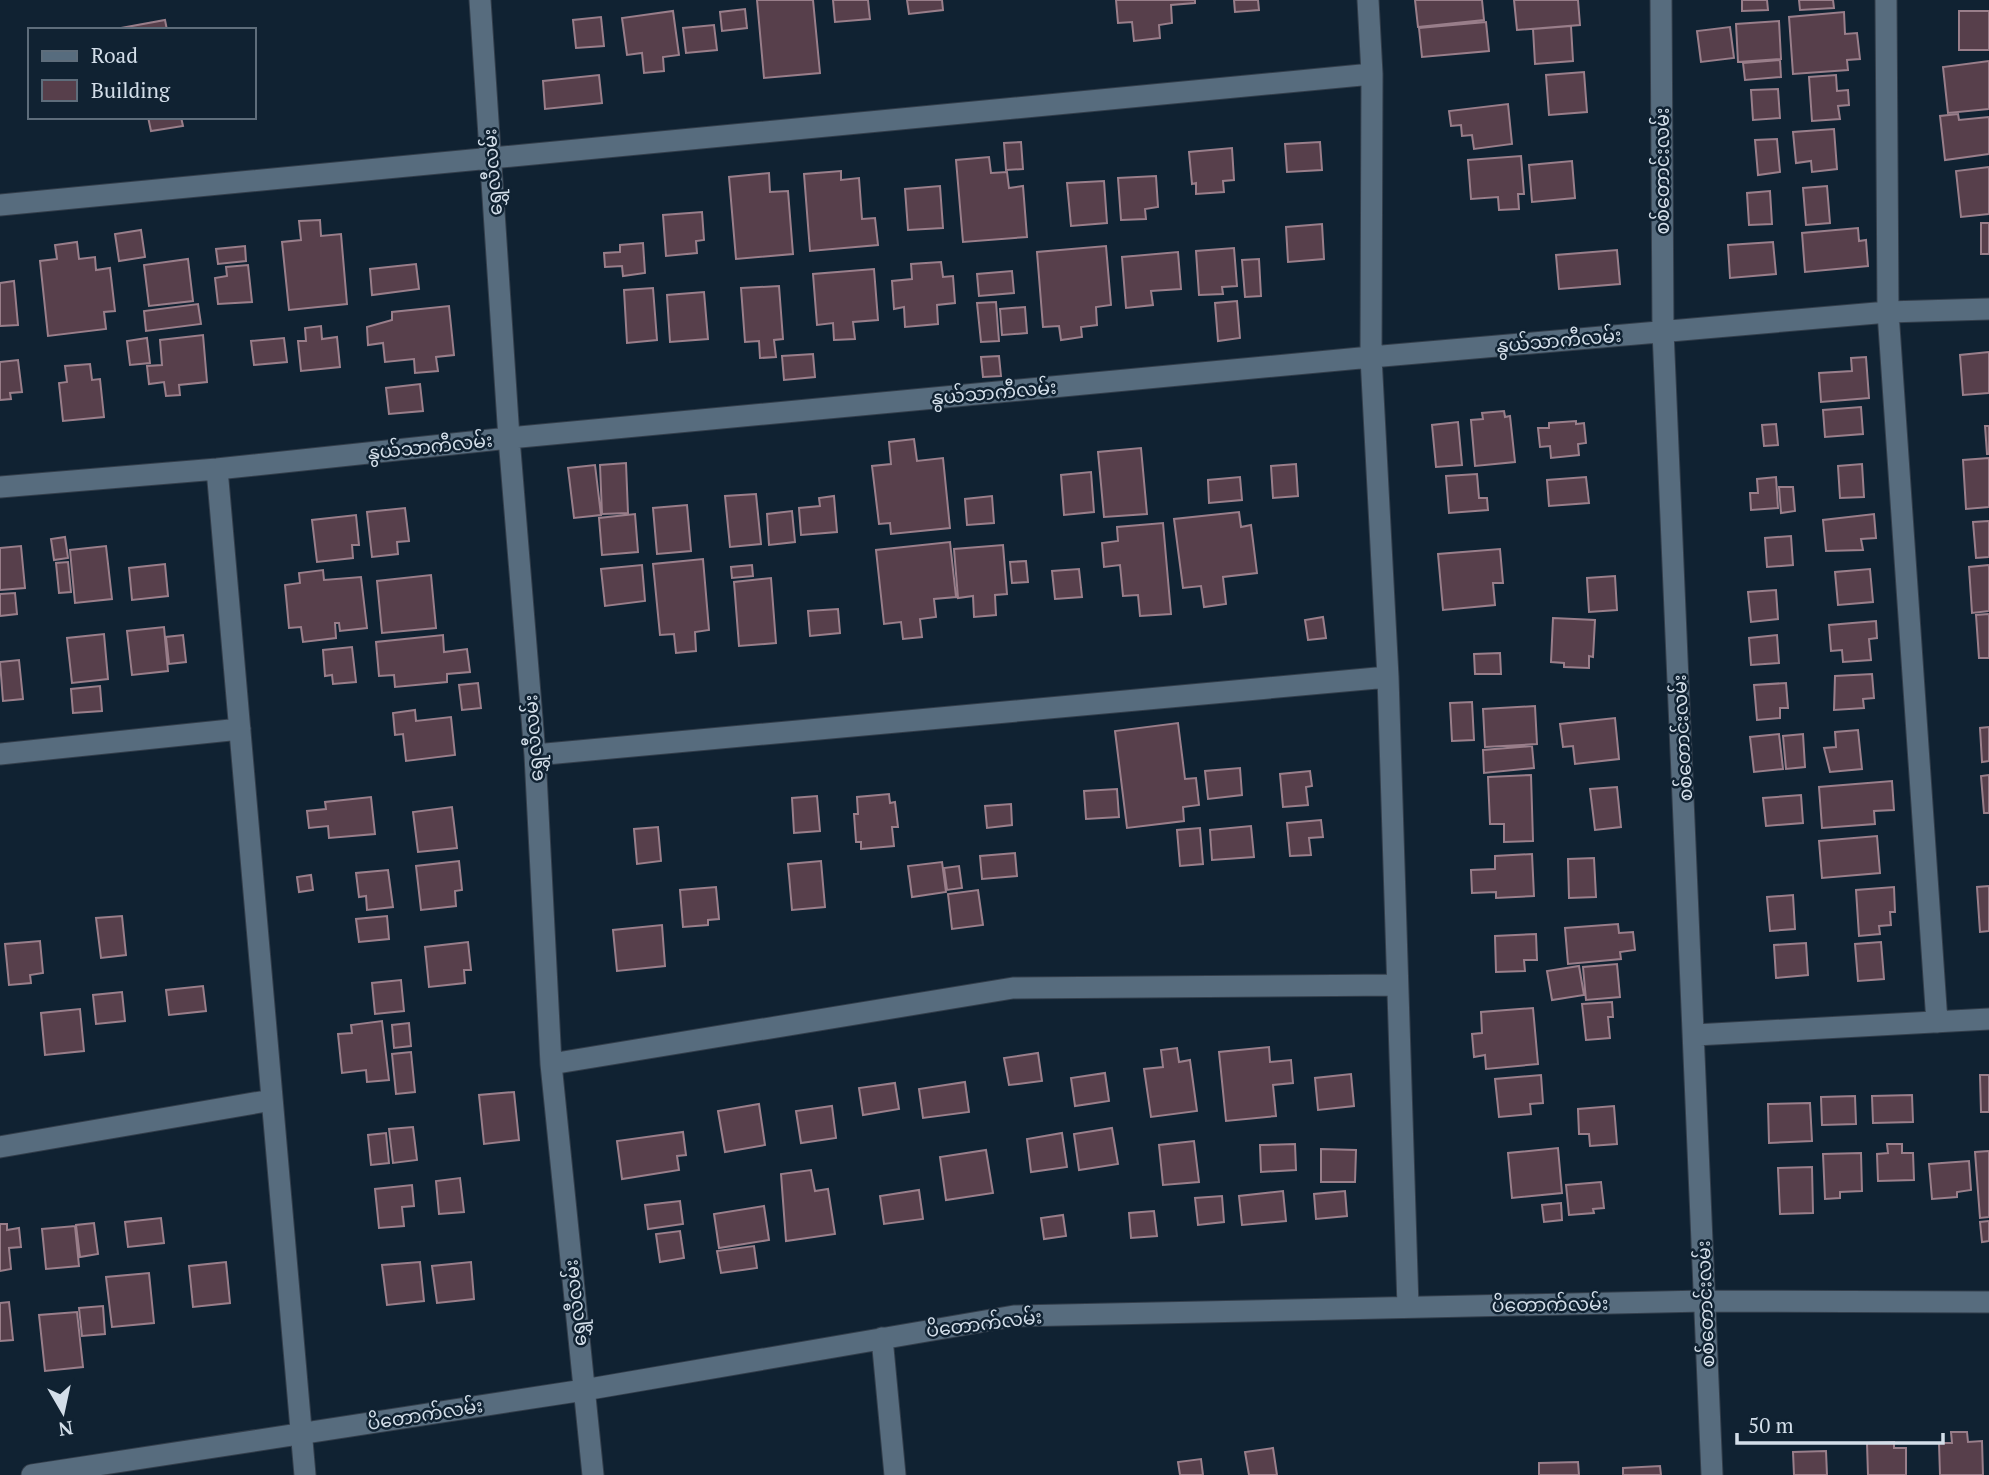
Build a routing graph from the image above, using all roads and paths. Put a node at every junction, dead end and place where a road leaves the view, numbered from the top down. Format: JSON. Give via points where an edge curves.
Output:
{"nodes":[{"id":1,"x":480,"y":0,"type":"edge"},
{"id":2,"x":1368,"y":0,"type":"edge"},
{"id":3,"x":1661,"y":0,"type":"edge"},
{"id":4,"x":1886,"y":0,"type":"edge"},
{"id":5,"x":1372,"y":74,"type":"junction"},
{"id":6,"x":492,"y":159,"type":"junction"},
{"id":7,"x":0,"y":205,"type":"edge"},
{"id":8,"x":1989,"y":309,"type":"edge"},
{"id":9,"x":1888,"y":312,"type":"junction"},
{"id":10,"x":1663,"y":331,"type":"junction"},
{"id":11,"x":1371,"y":357,"type":"junction"},
{"id":12,"x":509,"y":438,"type":"junction"},
{"id":13,"x":217,"y":469,"type":"junction"},
{"id":14,"x":0,"y":487,"type":"edge"},
{"id":15,"x":1388,"y":677,"type":"junction"},
{"id":16,"x":240,"y":729,"type":"junction"},
{"id":17,"x":0,"y":754,"type":"edge"},
{"id":18,"x":535,"y":755,"type":"junction"},
{"id":19,"x":1397,"y":985,"type":"junction"},
{"id":20,"x":1989,"y":1019,"type":"edge"},
{"id":21,"x":1937,"y":1022,"type":"junction"},
{"id":22,"x":1695,"y":1035,"type":"junction"},
{"id":23,"x":551,"y":1063,"type":"junction"},
{"id":24,"x":272,"y":1100,"type":"junction"},
{"id":25,"x":0,"y":1147,"type":"edge"},
{"id":26,"x":1704,"y":1301,"type":"junction"},
{"id":27,"x":1989,"y":1302,"type":"edge"},
{"id":28,"x":1408,"y":1307,"type":"junction"},
{"id":29,"x":882,"y":1338,"type":"junction"},
{"id":30,"x":584,"y":1390,"type":"junction"},
{"id":31,"x":301,"y":1433,"type":"junction"},
{"id":32,"x":63,"y":1472,"type":"edge"},
{"id":33,"x":33,"y":1475,"type":"edge"},
{"id":34,"x":305,"y":1475,"type":"edge"},
{"id":35,"x":593,"y":1475,"type":"edge"},
{"id":36,"x":895,"y":1475,"type":"edge"},
{"id":37,"x":1712,"y":1475,"type":"edge"}],
"edges":[{"from":1,"to":6,"type":"street","name":"ရွှေလီလမ်း"},
{"from":2,"to":5,"type":"street"},
{"from":3,"to":10,"type":"street","name":"စစ်တောင်းလမ်း"},
{"from":4,"to":9,"type":"street"},
{"from":5,"to":6,"type":"street"},
{"from":5,"to":11,"type":"street"},
{"from":6,"to":7,"type":"street"},
{"from":6,"to":12,"type":"street","name":"ရွှေလီလမ်း"},
{"from":8,"to":9,"type":"street","name":"နွယ်သာကီလမ်း"},
{"from":9,"to":10,"type":"street","name":"နွယ်သာကီလမ်း"},
{"from":9,"to":21,"type":"street"},
{"from":10,"to":11,"type":"street","name":"နွယ်သာကီလမ်း"},
{"from":10,"to":22,"type":"street","name":"စစ်တောင်းလမ်း"},
{"from":11,"to":12,"type":"street","name":"နွယ်သာကီလမ်း"},
{"from":11,"to":15,"type":"street"},
{"from":12,"to":13,"type":"street","name":"နွယ်သာကီလမ်း"},
{"from":12,"to":18,"type":"street","name":"ရွှေလီလမ်း"},
{"from":13,"to":14,"type":"street","name":"နွယ်သာကီလမ်း"},
{"from":13,"to":16,"type":"street"},
{"from":15,"to":18,"type":"street"},
{"from":15,"to":19,"type":"street"},
{"from":16,"to":17,"type":"street"},
{"from":16,"to":24,"type":"street"},
{"from":18,"to":23,"type":"street","name":"ရွှေလီလမ်း"},
{"from":19,"to":23,"type":"street","via":[[1013,988]]},
{"from":19,"to":28,"type":"street"},
{"from":20,"to":21,"type":"street"},
{"from":21,"to":22,"type":"street"},
{"from":22,"to":26,"type":"street","name":"စစ်တောင်းလမ်း"},
{"from":23,"to":30,"type":"street","name":"ရွှေလီလမ်း"},
{"from":24,"to":25,"type":"street"},
{"from":24,"to":31,"type":"street"},
{"from":26,"to":27,"type":"street","name":"ပိတောက်လမ်း"},
{"from":26,"to":28,"type":"street","name":"ပိတောက်လမ်း"},
{"from":26,"to":37,"type":"street","name":"စစ်တောင်းလမ်း"},
{"from":28,"to":29,"type":"street","name":"ပိတောက်လမ်း","via":[[1014,1316]]},
{"from":29,"to":30,"type":"street","name":"ပိတောက်လမ်း"},
{"from":29,"to":36,"type":"street"},
{"from":30,"to":31,"type":"street","name":"ပိတောက်လမ်း"},
{"from":30,"to":35,"type":"street","name":"ရွှေလီလမ်း"},
{"from":31,"to":32,"type":"street","name":"ပိတောက်လမ်း"},
{"from":31,"to":34,"type":"street"},
{"from":32,"to":33,"type":"street","name":"ပိတောက်လမ်း"}]}
